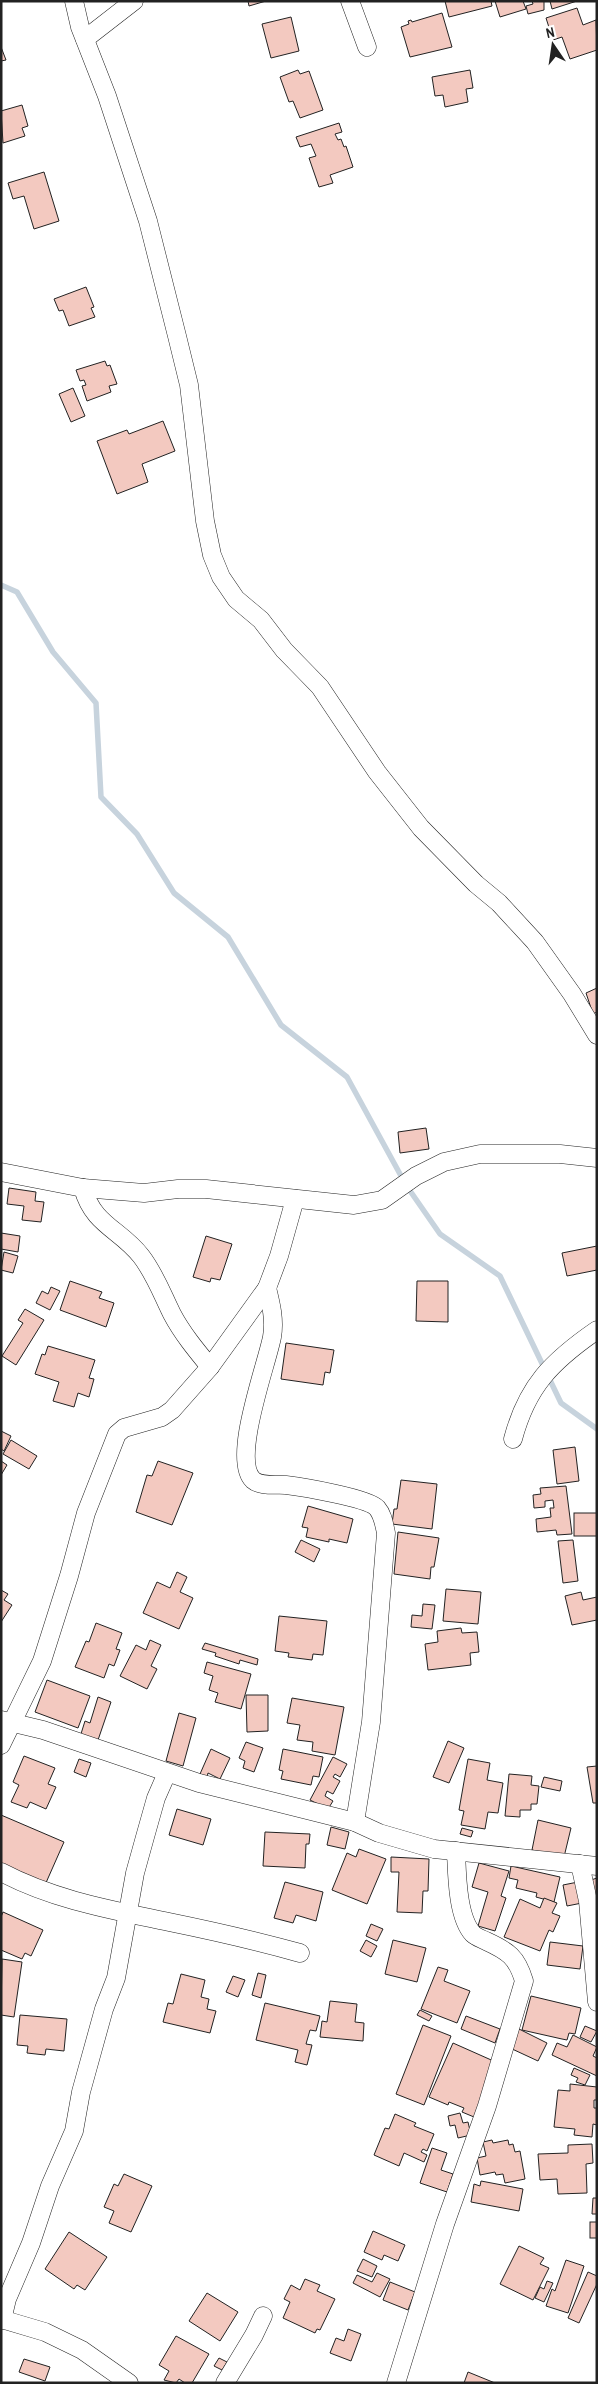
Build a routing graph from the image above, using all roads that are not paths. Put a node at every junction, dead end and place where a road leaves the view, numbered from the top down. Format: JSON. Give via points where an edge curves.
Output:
{"nodes":[{"id":1,"x":74,"y":1,"type":"edge"},
{"id":2,"x":134,"y":1,"type":"edge"},
{"id":3,"x":350,"y":1,"type":"edge"},
{"id":4,"x":85,"y":39,"type":"junction"},
{"id":5,"x":367,"y":47,"type":"dead end"},
{"id":6,"x":597,"y":1035,"type":"edge"},
{"id":7,"x":597,"y":1158,"type":"edge"},
{"id":8,"x":1,"y":1172,"type":"edge"},
{"id":9,"x":83,"y":1188,"type":"junction"},
{"id":10,"x":295,"y":1198,"type":"junction"},
{"id":11,"x":267,"y":1288,"type":"junction"},
{"id":12,"x":597,"y":1330,"type":"edge"},
{"id":13,"x":210,"y":1367,"type":"junction"},
{"id":14,"x":513,"y":1439,"type":"dead end"},
{"id":15,"x":6,"y":1722,"type":"edge"},
{"id":16,"x":1,"y":1745,"type":"edge"},
{"id":17,"x":167,"y":1772,"type":"junction"},
{"id":18,"x":356,"y":1822,"type":"junction"},
{"id":19,"x":456,"y":1852,"type":"junction"},
{"id":20,"x":588,"y":1865,"type":"edge"},
{"id":21,"x":1,"y":1872,"type":"edge"},
{"id":22,"x":128,"y":1914,"type":"junction"},
{"id":23,"x":300,"y":1953,"type":"dead end"},
{"id":24,"x":597,"y":2002,"type":"edge"},
{"id":25,"x":263,"y":2316,"type":"dead end"},
{"id":26,"x":2,"y":2320,"type":"edge"},
{"id":27,"x":129,"y":2383,"type":"edge"},
{"id":28,"x":225,"y":2383,"type":"edge"},
{"id":29,"x":396,"y":2383,"type":"edge"}],
"edges":[{"from":1,"to":4,"type":"street"},
{"from":2,"to":4,"type":"street"},
{"from":3,"to":5,"type":"street"},
{"from":4,"to":6,"type":"street","via":[[148,221],[189,385],[205,521],[212,555],[221,577],[236,599],[261,620],[284,650],[320,687],[377,772],[422,828],[534,942]]},
{"from":7,"to":10,"type":"street","via":[[560,1154],[480,1154],[444,1162],[416,1176],[382,1200],[354,1205]]},
{"from":8,"to":9,"type":"street"},
{"from":9,"to":10,"type":"street","via":[[144,1193],[206,1189]]},
{"from":9,"to":13,"type":"street","via":[[98,1219],[141,1256],[185,1335]]},
{"from":10,"to":11,"type":"street"},
{"from":11,"to":13,"type":"street"},
{"from":11,"to":18,"type":"street","via":[[272,1305],[272,1335],[254,1398],[247,1470],[254,1480],[264,1484],[322,1490],[376,1506],[382,1515],[386,1533],[371,1722]]},
{"from":12,"to":14,"type":"street","via":[[546,1372],[527,1398]]},
{"from":13,"to":15,"type":"street","via":[[172,1410],[162,1417],[124,1428],[117,1434],[86,1513],[42,1661]]},
{"from":15,"to":16,"type":"street"},
{"from":15,"to":17,"type":"street","via":[[43,1730]]},
{"from":17,"to":18,"type":"street"},
{"from":17,"to":22,"type":"street","via":[[145,1837]]},
{"from":18,"to":19,"type":"street","via":[[386,1835]]},
{"from":19,"to":20,"type":"street"},
{"from":19,"to":29,"type":"street","via":[[457,1881],[468,1927],[474,1935],[510,1954],[520,1967],[524,1981],[487,2106],[445,2224]]},
{"from":20,"to":24,"type":"street"},
{"from":21,"to":22,"type":"street","via":[[30,1887]]},
{"from":22,"to":23,"type":"street"},
{"from":22,"to":26,"type":"street","via":[[116,1978],[81,2092],[74,2131],[50,2186]]},
{"from":25,"to":28,"type":"street"},
{"from":26,"to":27,"type":"street","via":[[45,2332],[82,2350]]}]}
